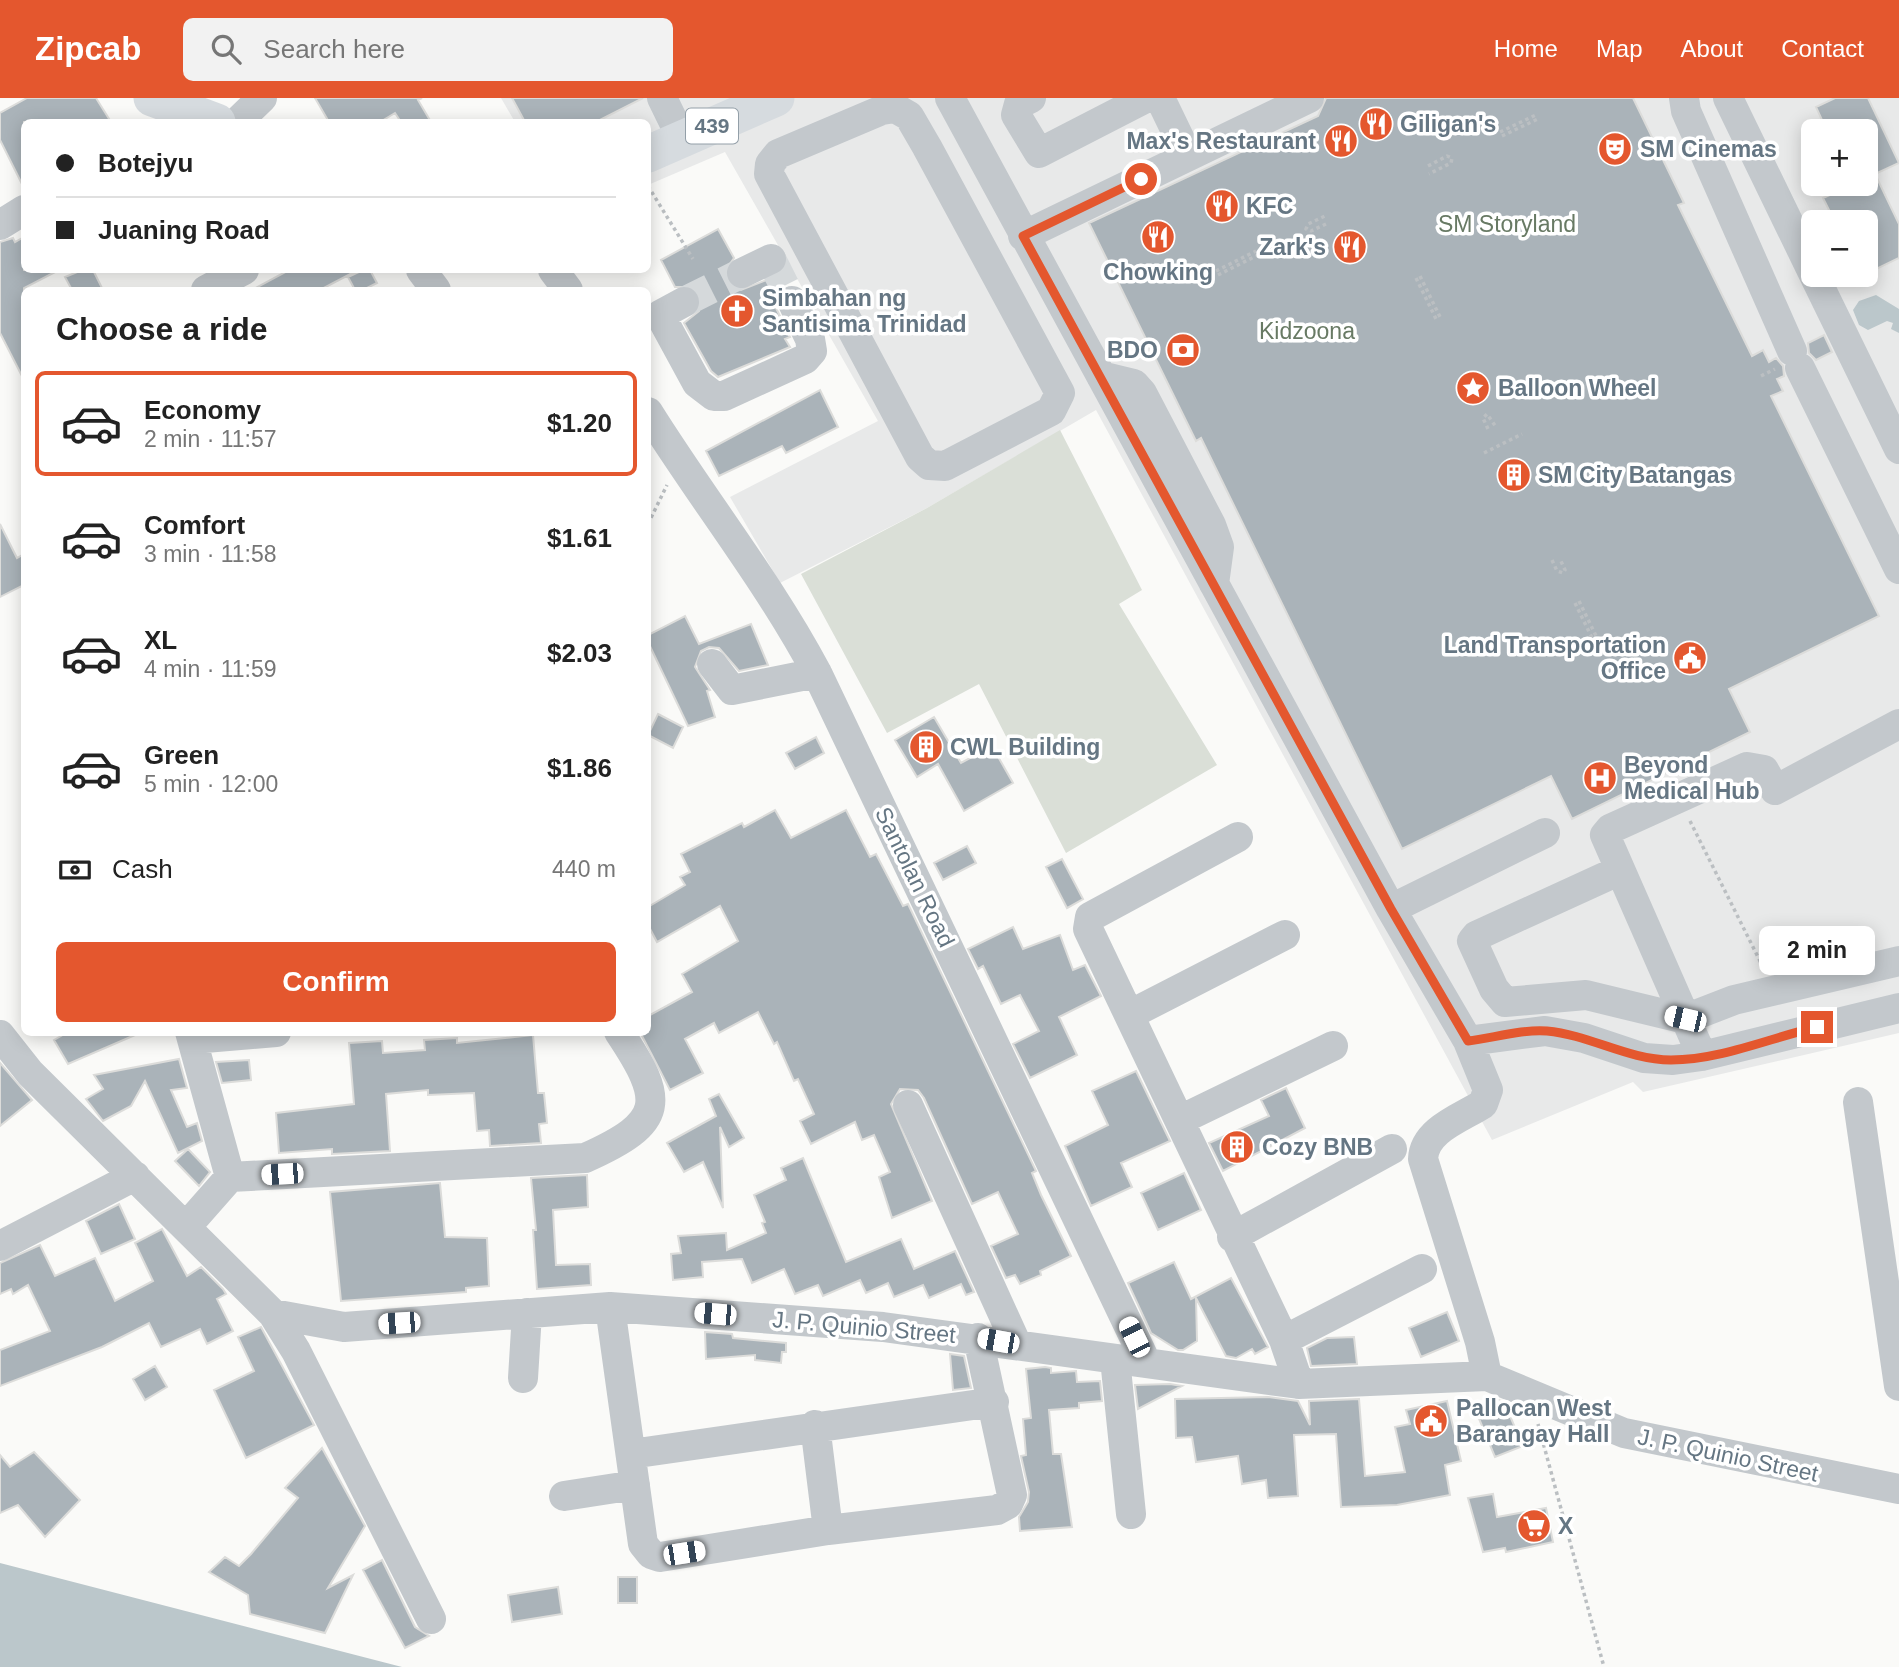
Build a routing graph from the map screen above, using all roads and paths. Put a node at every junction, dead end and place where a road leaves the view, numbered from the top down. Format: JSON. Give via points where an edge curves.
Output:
{"nodes":[{"id":1,"x":262,"y":98,"type":"edge"},
{"id":2,"x":662,"y":98,"type":"edge"},
{"id":3,"x":776,"y":98,"type":"edge"},
{"id":4,"x":950,"y":98,"type":"edge"},
{"id":5,"x":1031,"y":98,"type":"edge"},
{"id":6,"x":1146,"y":98,"type":"edge"},
{"id":7,"x":1160,"y":98,"type":"edge"},
{"id":8,"x":1309,"y":98,"type":"edge"},
{"id":9,"x":1684,"y":98,"type":"edge"},
{"id":10,"x":1728,"y":98,"type":"edge"},
{"id":11,"x":161,"y":109,"type":"edge"},
{"id":12,"x":1539,"y":116,"type":"dead end"},
{"id":13,"x":204,"y":119,"type":"edge"},
{"id":14,"x":240,"y":119,"type":"edge"},
{"id":15,"x":1501,"y":134,"type":"dead end"},
{"id":16,"x":682,"y":139,"type":"junction"},
{"id":17,"x":651,"y":153,"type":"edge"},
{"id":18,"x":1188,"y":156,"type":"junction"},
{"id":19,"x":1428,"y":166,"type":"dead end"},
{"id":20,"x":1429,"y":174,"type":"dead end"},
{"id":21,"x":651,"y":191,"type":"edge"},
{"id":22,"x":21,"y":212,"type":"edge"},
{"id":23,"x":1327,"y":215,"type":"dead end"},
{"id":24,"x":1325,"y":224,"type":"dead end"},
{"id":25,"x":0,"y":225,"type":"edge"},
{"id":26,"x":1023,"y":236,"type":"junction"},
{"id":27,"x":1801,"y":249,"type":"edge"},
{"id":28,"x":1257,"y":253,"type":"dead end"},
{"id":29,"x":693,"y":259,"type":"dead end"},
{"id":30,"x":771,"y":259,"type":"dead end"},
{"id":31,"x":238,"y":273,"type":"edge"},
{"id":32,"x":742,"y":273,"type":"tunnel mouth"},
{"id":33,"x":1217,"y":273,"type":"dead end"},
{"id":34,"x":1418,"y":277,"type":"dead end"},
{"id":35,"x":212,"y":287,"type":"edge"},
{"id":36,"x":1820,"y":287,"type":"edge"},
{"id":37,"x":792,"y":301,"type":"tunnel mouth"},
{"id":38,"x":684,"y":302,"type":"tunnel mouth"},
{"id":39,"x":1439,"y":320,"type":"dead end"},
{"id":40,"x":1086,"y":349,"type":"junction"},
{"id":41,"x":1049,"y":369,"type":"junction"},
{"id":42,"x":1891,"y":412,"type":"edge"},
{"id":43,"x":651,"y":417,"type":"edge"},
{"id":44,"x":1496,"y":427,"type":"dead end"},
{"id":45,"x":1488,"y":429,"type":"dead end"},
{"id":46,"x":1521,"y":434,"type":"dead end"},
{"id":47,"x":1899,"y":449,"type":"edge"},
{"id":48,"x":1484,"y":453,"type":"dead end"},
{"id":49,"x":685,"y":471,"type":"junction"},
{"id":50,"x":651,"y":518,"type":"edge"},
{"id":51,"x":1560,"y":559,"type":"dead end"},
{"id":52,"x":1552,"y":561,"type":"dead end"},
{"id":53,"x":1899,"y":569,"type":"edge"},
{"id":54,"x":1577,"y":602,"type":"dead end"},
{"id":55,"x":1598,"y":645,"type":"dead end"},
{"id":56,"x":712,"y":664,"type":"dead end"},
{"id":57,"x":817,"y":673,"type":"junction"},
{"id":58,"x":1899,"y":724,"type":"edge"},
{"id":59,"x":1678,"y":798,"type":"junction"},
{"id":60,"x":1545,"y":833,"type":"dead end"},
{"id":61,"x":1238,"y":837,"type":"dead end"},
{"id":62,"x":1618,"y":871,"type":"junction"},
{"id":63,"x":1391,"y":909,"type":"junction"},
{"id":64,"x":1285,"y":935,"type":"dead end"},
{"id":65,"x":1899,"y":961,"type":"edge"},
{"id":66,"x":1774,"y":990,"type":"junction"},
{"id":67,"x":1899,"y":1008,"type":"edge"},
{"id":68,"x":1129,"y":1015,"type":"junction"},
{"id":69,"x":1685,"y":1019,"type":"junction"},
{"id":70,"x":0,"y":1035,"type":"edge"},
{"id":71,"x":192,"y":1036,"type":"edge"},
{"id":72,"x":621,"y":1036,"type":"edge"},
{"id":73,"x":1468,"y":1041,"type":"junction"},
{"id":74,"x":1333,"y":1046,"type":"dead end"},
{"id":75,"x":1702,"y":1056,"type":"junction"},
{"id":76,"x":1858,"y":1102,"type":"dead end"},
{"id":77,"x":908,"y":1105,"type":"dead end"},
{"id":78,"x":1180,"y":1120,"type":"junction"},
{"id":79,"x":1392,"y":1149,"type":"dead end"},
{"id":80,"x":135,"y":1176,"type":"junction"},
{"id":81,"x":230,"y":1177,"type":"junction"},
{"id":82,"x":186,"y":1227,"type":"junction"},
{"id":83,"x":1232,"y":1237,"type":"junction"},
{"id":84,"x":0,"y":1245,"type":"edge"},
{"id":85,"x":1422,"y":1269,"type":"dead end"},
{"id":86,"x":610,"y":1307,"type":"junction"},
{"id":87,"x":527,"y":1313,"type":"junction"},
{"id":88,"x":273,"y":1314,"type":"junction"},
{"id":89,"x":978,"y":1338,"type":"junction"},
{"id":90,"x":1284,"y":1340,"type":"junction"},
{"id":91,"x":1017,"y":1345,"type":"junction"},
{"id":92,"x":1115,"y":1359,"type":"junction"},
{"id":93,"x":1146,"y":1362,"type":"junction"},
{"id":94,"x":1487,"y":1376,"type":"junction"},
{"id":95,"x":523,"y":1378,"type":"dead end"},
{"id":96,"x":1299,"y":1384,"type":"junction"},
{"id":97,"x":1899,"y":1386,"type":"edge"},
{"id":98,"x":1530,"y":1395,"type":"junction"},
{"id":99,"x":994,"y":1402,"type":"junction"},
{"id":100,"x":816,"y":1425,"type":"junction"},
{"id":101,"x":631,"y":1454,"type":"junction"},
{"id":102,"x":635,"y":1485,"type":"junction"},
{"id":103,"x":1899,"y":1489,"type":"edge"},
{"id":104,"x":564,"y":1496,"type":"dead end"},
{"id":105,"x":1131,"y":1514,"type":"dead end"},
{"id":106,"x":828,"y":1530,"type":"junction"},
{"id":107,"x":431,"y":1619,"type":"dead end"},
{"id":108,"x":1604,"y":1667,"type":"edge"}],
"edges":[{"from":1,"to":14,"type":"street"},
{"from":2,"to":16,"type":"street"},
{"from":3,"to":16,"type":"main road","number":"439"},
{"from":4,"to":26,"type":"street"},
{"from":5,"to":6,"type":"street","via":[[1019,104],[1016,115],[1039,153]]},
{"from":7,"to":18,"type":"street"},
{"from":8,"to":18,"type":"street"},
{"from":9,"to":53,"type":"street","via":[[1796,359]]},
{"from":10,"to":27,"type":"street"},
{"from":11,"to":13,"type":"main road"},
{"from":12,"to":15,"type":"path"},
{"from":16,"to":17,"type":"main road","number":"439"},
{"from":18,"to":26,"type":"street"},
{"from":19,"to":20,"type":"path","via":[[1452,158],[1451,163]]},
{"from":21,"to":29,"type":"path"},
{"from":22,"to":25,"type":"street"},
{"from":23,"to":24,"type":"path","via":[[1306,229]]},
{"from":26,"to":40,"type":"street"},
{"from":28,"to":33,"type":"path"},
{"from":30,"to":32,"type":"street"},
{"from":31,"to":35,"type":"street"},
{"from":34,"to":39,"type":"path"},
{"from":36,"to":42,"type":"street"},
{"from":37,"to":38,"type":"street","via":[[812,351],[805,359],[724,396],[714,396],[697,383],[660,315]]},
{"from":40,"to":41,"type":"street"},
{"from":40,"to":63,"type":"street"},
{"from":41,"to":41,"type":"street","via":[[1060,393],[1051,411],[945,466],[929,465],[920,457],[775,189],[770,164],[778,154],[882,110],[895,108],[909,116]]},
{"from":42,"to":47,"type":"street"},
{"from":43,"to":49,"type":"street","name":"Santolan Road"},
{"from":44,"to":45,"type":"path","via":[[1487,414],[1483,418]]},
{"from":46,"to":48,"type":"path"},
{"from":49,"to":50,"type":"path","via":[[667,484]]},
{"from":49,"to":57,"type":"street","name":"Santolan Road","via":[[758,572]]},
{"from":51,"to":52,"type":"path","via":[[1563,573]]},
{"from":54,"to":55,"type":"path"},
{"from":56,"to":57,"type":"street","via":[[732,690]]},
{"from":57,"to":93,"type":"street","name":"Santolan Road"},
{"from":58,"to":59,"type":"street","via":[[1775,790],[1764,770],[1747,767]]},
{"from":59,"to":62,"type":"street","via":[[1605,835]]},
{"from":59,"to":66,"type":"path"},
{"from":60,"to":63,"type":"street"},
{"from":61,"to":68,"type":"street","via":[[1090,917],[1088,929]]},
{"from":62,"to":69,"type":"street"},
{"from":62,"to":69,"type":"street","via":[[1476,936],[1474,946],[1505,1002],[1586,995]]},
{"from":63,"to":73,"type":"street"},
{"from":64,"to":68,"type":"street"},
{"from":65,"to":66,"type":"street"},
{"from":66,"to":69,"type":"street"},
{"from":67,"to":75,"type":"street"},
{"from":68,"to":78,"type":"street"},
{"from":69,"to":75,"type":"street"},
{"from":70,"to":80,"type":"street","via":[[30,1073]]},
{"from":71,"to":81,"type":"street"},
{"from":72,"to":81,"type":"street","via":[[651,1091],[652,1104],[648,1115],[622,1138],[585,1158]]},
{"from":73,"to":75,"type":"street","via":[[1545,1031],[1584,1038],[1644,1058]]},
{"from":73,"to":94,"type":"street","via":[[1488,1090],[1487,1099],[1430,1136],[1423,1146],[1423,1158]]},
{"from":74,"to":78,"type":"street"},
{"from":76,"to":97,"type":"street"},
{"from":77,"to":91,"type":"street"},
{"from":78,"to":83,"type":"street"},
{"from":79,"to":83,"type":"street"},
{"from":80,"to":82,"type":"street"},
{"from":80,"to":84,"type":"street"},
{"from":81,"to":82,"type":"street"},
{"from":82,"to":88,"type":"street"},
{"from":83,"to":90,"type":"street"},
{"from":85,"to":90,"type":"street"},
{"from":86,"to":87,"type":"street","name":"J. P. Quinio Street"},
{"from":86,"to":89,"type":"street","name":"J. P. Quinio Street"},
{"from":86,"to":101,"type":"street"},
{"from":87,"to":88,"type":"street","name":"J. P. Quinio Street","via":[[344,1327]]},
{"from":87,"to":95,"type":"street"},
{"from":88,"to":107,"type":"street"},
{"from":89,"to":91,"type":"street","name":"J. P. Quinio Street"},
{"from":89,"to":99,"type":"street"},
{"from":90,"to":96,"type":"street"},
{"from":91,"to":92,"type":"street","name":"J. P. Quinio Street"},
{"from":92,"to":93,"type":"street","name":"J. P. Quinio Street"},
{"from":92,"to":105,"type":"street"},
{"from":93,"to":96,"type":"street","name":"J. P. Quinio Street"},
{"from":94,"to":96,"type":"street","name":"J. P. Quinio Street"},
{"from":94,"to":98,"type":"street","name":"J. P. Quinio Street"},
{"from":98,"to":103,"type":"street","name":"J. P. Quinio Street","via":[[1624,1433]]},
{"from":98,"to":108,"type":"path"},
{"from":99,"to":100,"type":"street"},
{"from":99,"to":106,"type":"street","via":[[1012,1495],[1008,1504],[997,1510]]},
{"from":100,"to":101,"type":"street"},
{"from":100,"to":106,"type":"street"},
{"from":101,"to":102,"type":"street"},
{"from":102,"to":104,"type":"street"},
{"from":102,"to":106,"type":"street","via":[[643,1544],[650,1554],[660,1557]]}]}
